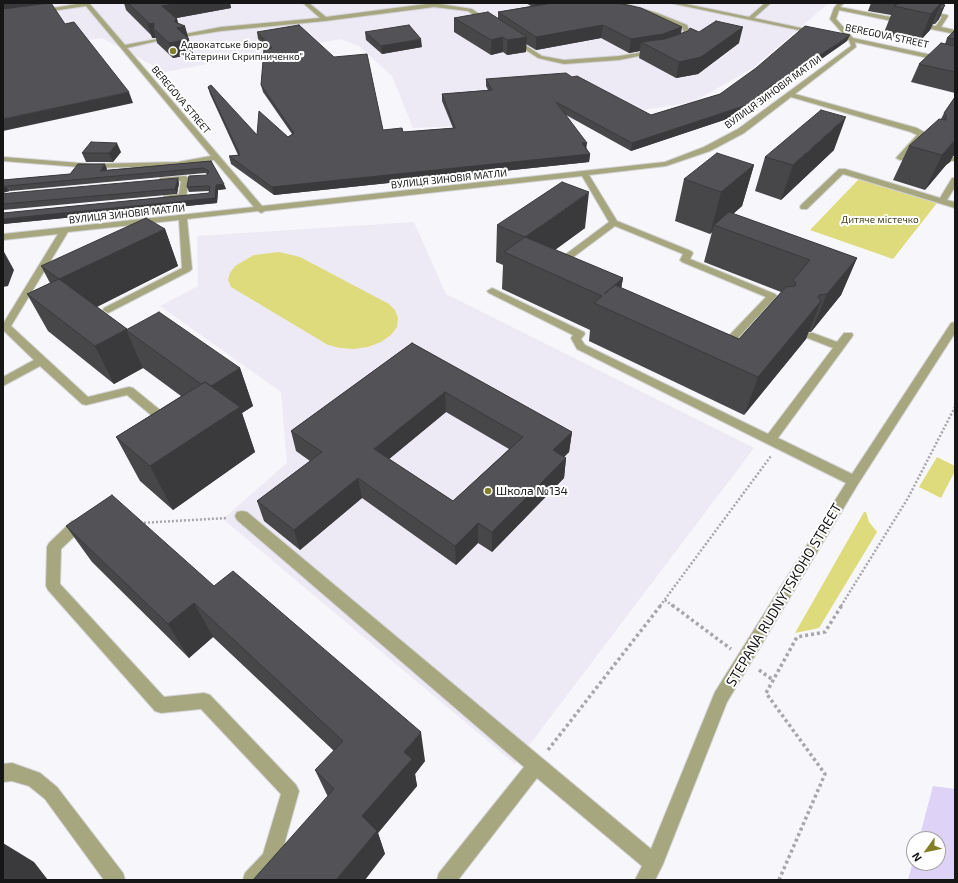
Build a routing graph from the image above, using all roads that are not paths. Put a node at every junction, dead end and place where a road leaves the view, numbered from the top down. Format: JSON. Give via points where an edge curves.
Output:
{"nodes":[{"id":1,"x":306,"y":3,"type":"edge"},
{"id":2,"x":619,"y":3,"type":"edge"},
{"id":3,"x":673,"y":3,"type":"edge"},
{"id":4,"x":768,"y":3,"type":"edge"},
{"id":5,"x":841,"y":3,"type":"edge"},
{"id":6,"x":88,"y":4,"type":"edge"},
{"id":7,"x":837,"y":8,"type":"junction"},
{"id":8,"x":922,"y":11,"type":"edge"},
{"id":9,"x":29,"y":12,"type":"edge"},
{"id":10,"x":751,"y":18,"type":"junction"},
{"id":11,"x":325,"y":19,"type":"junction"},
{"id":12,"x":493,"y":19,"type":"edge"},
{"id":13,"x":485,"y":20,"type":"junction"},
{"id":14,"x":497,"y":28,"type":"edge"},
{"id":15,"x":937,"y":28,"type":"junction"},
{"id":16,"x":955,"y":32,"type":"edge"},
{"id":17,"x":824,"y":33,"type":"edge"},
{"id":18,"x":183,"y":35,"type":"edge"},
{"id":19,"x":510,"y":36,"type":"edge"},
{"id":20,"x":837,"y":36,"type":"edge"},
{"id":21,"x":851,"y":39,"type":"junction"},
{"id":22,"x":155,"y":40,"type":"edge"},
{"id":23,"x":675,"y":46,"type":"edge"},
{"id":24,"x":123,"y":47,"type":"junction"},
{"id":25,"x":662,"y":51,"type":"edge"},
{"id":26,"x":955,"y":62,"type":"edge"},
{"id":27,"x":789,"y":94,"type":"junction"},
{"id":28,"x":911,"y":146,"type":"junction"},
{"id":29,"x":926,"y":150,"type":"edge"},
{"id":30,"x":216,"y":157,"type":"junction"},
{"id":31,"x":900,"y":158,"type":"dead end"},
{"id":32,"x":3,"y":159,"type":"edge"},
{"id":33,"x":585,"y":174,"type":"junction"},
{"id":34,"x":955,"y":180,"type":"edge"},
{"id":35,"x":153,"y":181,"type":"edge"},
{"id":36,"x":193,"y":195,"type":"edge"},
{"id":37,"x":180,"y":197,"type":"junction"},
{"id":38,"x":157,"y":199,"type":"edge"},
{"id":39,"x":942,"y":201,"type":"junction"},
{"id":40,"x":955,"y":205,"type":"edge"},
{"id":41,"x":804,"y":207,"type":"dead end"},
{"id":42,"x":262,"y":210,"type":"junction"},
{"id":43,"x":183,"y":218,"type":"junction"},
{"id":44,"x":614,"y":223,"type":"junction"},
{"id":45,"x":65,"y":230,"type":"junction"},
{"id":46,"x":3,"y":237,"type":"edge"},
{"id":47,"x":555,"y":266,"type":"edge"},
{"id":48,"x":492,"y":291,"type":"dead end"},
{"id":49,"x":108,"y":310,"type":"dead end"},
{"id":50,"x":756,"y":313,"type":"junction"},
{"id":51,"x":769,"y":318,"type":"edge"},
{"id":52,"x":955,"y":325,"type":"edge"},
{"id":53,"x":809,"y":335,"type":"edge"},
{"id":54,"x":848,"y":335,"type":"dead end"},
{"id":55,"x":839,"y":347,"type":"junction"},
{"id":56,"x":719,"y":352,"type":"edge"},
{"id":57,"x":41,"y":361,"type":"junction"},
{"id":58,"x":3,"y":382,"type":"edge"},
{"id":59,"x":176,"y":429,"type":"edge"},
{"id":60,"x":775,"y":442,"type":"junction"},
{"id":61,"x":854,"y":481,"type":"junction"},
{"id":62,"x":242,"y":516,"type":"road end"},
{"id":63,"x":77,"y":525,"type":"edge"},
{"id":64,"x":536,"y":766,"type":"junction"},
{"id":65,"x":3,"y":772,"type":"edge"},
{"id":66,"x":654,"y":864,"type":"junction"},
{"id":67,"x":116,"y":880,"type":"edge"},
{"id":68,"x":252,"y":880,"type":"edge"},
{"id":69,"x":446,"y":880,"type":"edge"},
{"id":70,"x":644,"y":880,"type":"edge"}],
"edges":[{"from":1,"to":11,"type":"street"},
{"from":2,"to":23,"type":"street","via":[[685,26],[688,36],[682,44]]},
{"from":3,"to":10,"type":"street"},
{"from":4,"to":10,"type":"street"},
{"from":5,"to":7,"type":"street"},
{"from":6,"to":9,"type":"street"},
{"from":6,"to":24,"type":"street","name":"BEREGOVA STREET"},
{"from":7,"to":15,"type":"street"},
{"from":7,"to":21,"type":"street","via":[[833,19]]},
{"from":8,"to":15,"type":"street","via":[[945,16]]},
{"from":10,"to":17,"type":"street"},
{"from":11,"to":13,"type":"street","via":[[434,5],[470,10]]},
{"from":11,"to":18,"type":"street"},
{"from":12,"to":13,"type":"street"},
{"from":13,"to":14,"type":"street"},
{"from":15,"to":16,"type":"street"},
{"from":19,"to":25,"type":"street","via":[[540,56],[564,62],[619,58]]},
{"from":20,"to":21,"type":"street","name":"BEREGOVA STREET"},
{"from":21,"to":26,"type":"street","name":"BEREGOVA STREET"},
{"from":21,"to":27,"type":"street","name":"ВУЛИЦЯ ЗИНОВІЯ МАТЛИ","via":[[854,46]]},
{"from":22,"to":24,"type":"street"},
{"from":24,"to":30,"type":"street","name":"BEREGOVA STREET"},
{"from":27,"to":28,"type":"street","via":[[914,130],[921,134]]},
{"from":27,"to":33,"type":"street","name":"ВУЛИЦЯ ЗИНОВІЯ МАТЛИ","via":[[741,131],[707,149],[666,164]]},
{"from":28,"to":29,"type":"street"},
{"from":28,"to":31,"type":"street"},
{"from":30,"to":32,"type":"street","via":[[178,164],[92,166]]},
{"from":30,"to":42,"type":"street","name":"BEREGOVA STREET"},
{"from":33,"to":42,"type":"street","name":"ВУЛИЦЯ ЗИНОВІЯ МАТЛИ"},
{"from":33,"to":44,"type":"street"},
{"from":34,"to":39,"type":"street"},
{"from":35,"to":37,"type":"street","via":[[188,178]]},
{"from":36,"to":37,"type":"street"},
{"from":37,"to":38,"type":"street"},
{"from":39,"to":40,"type":"street"},
{"from":39,"to":41,"type":"street","via":[[842,170]]},
{"from":42,"to":43,"type":"street","name":"ВУЛИЦЯ ЗИНОВІЯ МАТЛИ"},
{"from":43,"to":45,"type":"street","name":"ВУЛИЦЯ ЗИНОВІЯ МАТЛИ"},
{"from":43,"to":49,"type":"street","via":[[187,269]]},
{"from":44,"to":47,"type":"street"},
{"from":44,"to":50,"type":"street","via":[[688,253],[684,260],[772,296]]},
{"from":45,"to":46,"type":"street","name":"ВУЛИЦЯ ЗИНОВІЯ МАТЛИ"},
{"from":45,"to":57,"type":"street","via":[[6,327]]},
{"from":48,"to":60,"type":"street","via":[[580,334],[576,338],[581,347]]},
{"from":50,"to":51,"type":"street"},
{"from":50,"to":56,"type":"street"},
{"from":52,"to":61,"type":"street","name":"STEPANA RUDNYTSKOHO STREET"},
{"from":53,"to":55,"type":"street"},
{"from":54,"to":55,"type":"street"},
{"from":55,"to":60,"type":"street"},
{"from":57,"to":58,"type":"street"},
{"from":57,"to":59,"type":"street","via":[[86,401],[129,391]]},
{"from":60,"to":61,"type":"street"},
{"from":61,"to":66,"type":"street","name":"STEPANA RUDNYTSKOHO STREET","via":[[721,697]]},
{"from":62,"to":64,"type":"street"},
{"from":63,"to":68,"type":"street","via":[[54,547],[53,586],[161,705],[204,701],[290,791],[271,859]]},
{"from":64,"to":66,"type":"street"},
{"from":64,"to":69,"type":"street"},
{"from":65,"to":67,"type":"street","via":[[34,779],[51,793]]},
{"from":66,"to":70,"type":"street","name":"STEPANA RUDNYTSKOHO STREET"}]}
